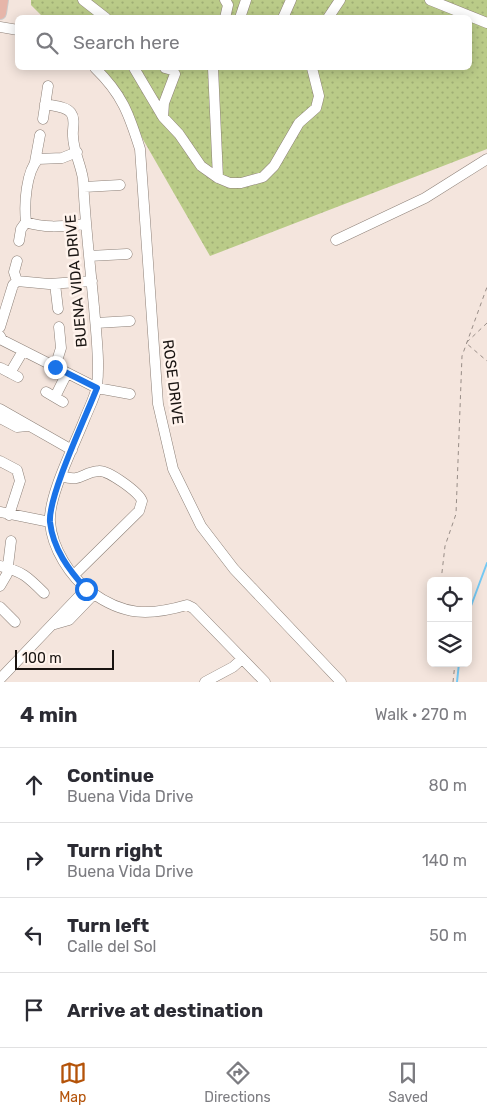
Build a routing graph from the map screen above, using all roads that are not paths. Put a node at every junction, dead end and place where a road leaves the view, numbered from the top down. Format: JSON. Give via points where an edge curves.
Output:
{"nodes":[{"id":1,"x":2,"y":0,"type":"edge"},
{"id":2,"x":83,"y":0,"type":"edge"},
{"id":3,"x":224,"y":0,"type":"edge"},
{"id":4,"x":246,"y":0,"type":"edge"},
{"id":5,"x":291,"y":0,"type":"edge"},
{"id":6,"x":340,"y":0,"type":"edge"},
{"id":7,"x":430,"y":0,"type":"edge"},
{"id":8,"x":0,"y":13,"type":"edge"},
{"id":9,"x":98,"y":13,"type":"edge"},
{"id":10,"x":226,"y":15,"type":"edge"},
{"id":11,"x":241,"y":15,"type":"edge"},
{"id":12,"x":284,"y":15,"type":"edge"},
{"id":13,"x":330,"y":15,"type":"edge"},
{"id":14,"x":467,"y":15,"type":"edge"},
{"id":15,"x":472,"y":17,"type":"edge"},
{"id":16,"x":487,"y":23,"type":"edge"},
{"id":17,"x":0,"y":27,"type":"edge"},
{"id":18,"x":15,"y":30,"type":"edge"},
{"id":19,"x":97,"y":70,"type":"edge"},
{"id":20,"x":135,"y":70,"type":"edge"},
{"id":21,"x":213,"y":70,"type":"edge"},
{"id":22,"x":312,"y":70,"type":"edge"},
{"id":23,"x":175,"y":71,"type":"edge"},
{"id":24,"x":48,"y":86,"type":"dead end"},
{"id":25,"x":45,"y":104,"type":"junction"},
{"id":26,"x":163,"y":117,"type":"junction"},
{"id":27,"x":43,"y":119,"type":"dead end"},
{"id":28,"x":40,"y":135,"type":"dead end"},
{"id":29,"x":77,"y":152,"type":"junction"},
{"id":30,"x":487,"y":159,"type":"edge"},
{"id":31,"x":35,"y":162,"type":"junction"},
{"id":32,"x":218,"y":178,"type":"junction"},
{"id":33,"x":120,"y":185,"type":"dead end"},
{"id":34,"x":84,"y":186,"type":"junction"},
{"id":35,"x":26,"y":222,"type":"junction"},
{"id":36,"x":85,"y":224,"type":"junction"},
{"id":37,"x":336,"y":240,"type":"dead end"},
{"id":38,"x":19,"y":241,"type":"dead end"},
{"id":39,"x":127,"y":254,"type":"dead end"},
{"id":40,"x":89,"y":256,"type":"junction"},
{"id":41,"x":17,"y":261,"type":"dead end"},
{"id":42,"x":17,"y":281,"type":"junction"},
{"id":43,"x":92,"y":281,"type":"junction"},
{"id":44,"x":54,"y":284,"type":"junction"},
{"id":45,"x":58,"y":308,"type":"dead end"},
{"id":46,"x":130,"y":322,"type":"dead end"},
{"id":47,"x":96,"y":323,"type":"junction"},
{"id":48,"x":0,"y":327,"type":"edge"},
{"id":49,"x":59,"y":327,"type":"dead end"},
{"id":50,"x":0,"y":336,"type":"edge"},
{"id":51,"x":23,"y":350,"type":"junction"},
{"id":52,"x":55,"y":367,"type":"junction"},
{"id":53,"x":10,"y":373,"type":"edge"},
{"id":54,"x":67,"y":373,"type":"junction"},
{"id":55,"x":97,"y":388,"type":"junction"},
{"id":56,"x":130,"y":394,"type":"dead end"},
{"id":57,"x":55,"y":397,"type":"dead end"},
{"id":58,"x":0,"y":409,"type":"edge"},
{"id":59,"x":0,"y":418,"type":"edge"},
{"id":60,"x":27,"y":426,"type":"junction"},
{"id":61,"x":72,"y":450,"type":"junction"},
{"id":62,"x":0,"y":461,"type":"edge"},
{"id":63,"x":62,"y":476,"type":"junction"},
{"id":64,"x":5,"y":513,"type":"edge"},
{"id":65,"x":50,"y":522,"type":"junction"},
{"id":66,"x":11,"y":541,"type":"dead end"},
{"id":67,"x":3,"y":567,"type":"edge"},
{"id":68,"x":74,"y":575,"type":"junction"},
{"id":69,"x":0,"y":586,"type":"edge"},
{"id":70,"x":90,"y":592,"type":"junction"},
{"id":71,"x":44,"y":594,"type":"dead end"},
{"id":72,"x":0,"y":607,"type":"edge"},
{"id":73,"x":16,"y":622,"type":"dead end"},
{"id":74,"x":242,"y":659,"type":"junction"},
{"id":75,"x":0,"y":679,"type":"edge"},
{"id":76,"x":205,"y":682,"type":"edge"},
{"id":77,"x":265,"y":682,"type":"edge"},
{"id":78,"x":341,"y":682,"type":"edge"}],
"edges":[{"from":1,"to":8,"type":"main road"},
{"from":2,"to":9,"type":"street"},
{"from":3,"to":10,"type":"street","via":[[228,6]]},
{"from":4,"to":11,"type":"street"},
{"from":5,"to":12,"type":"street"},
{"from":6,"to":13,"type":"street"},
{"from":7,"to":14,"type":"street"},
{"from":15,"to":16,"type":"street"},
{"from":17,"to":18,"type":"street"},
{"from":19,"to":78,"type":"street","name":"ROSE DRIVE","via":[[128,110],[140,149],[158,404],[173,469],[201,526],[234,569]]},
{"from":20,"to":26,"type":"street"},
{"from":21,"to":32,"type":"street"},
{"from":22,"to":32,"type":"street","via":[[319,96],[316,108],[299,123],[274,166],[263,177],[241,183]]},
{"from":23,"to":26,"type":"street"},
{"from":24,"to":25,"type":"street"},
{"from":25,"to":27,"type":"street"},
{"from":25,"to":29,"type":"street","name":"BUENA VIDA DRIVE","via":[[66,108],[71,113],[74,120],[72,138]]},
{"from":26,"to":32,"type":"street","via":[[180,134],[201,166]]},
{"from":28,"to":31,"type":"street"},
{"from":29,"to":31,"type":"street"},
{"from":29,"to":34,"type":"street","name":"BUENA VIDA DRIVE"},
{"from":30,"to":37,"type":"street","via":[[425,198]]},
{"from":31,"to":35,"type":"street","via":[[32,165]]},
{"from":33,"to":34,"type":"street"},
{"from":34,"to":36,"type":"street","name":"BUENA VIDA DRIVE"},
{"from":35,"to":36,"type":"street","via":[[51,228]]},
{"from":35,"to":38,"type":"street","via":[[21,228]]},
{"from":36,"to":40,"type":"street","name":"BUENA VIDA DRIVE"},
{"from":39,"to":40,"type":"street"},
{"from":40,"to":43,"type":"street","name":"BUENA VIDA DRIVE"},
{"from":41,"to":42,"type":"street","via":[[14,272]]},
{"from":42,"to":44,"type":"street"},
{"from":42,"to":48,"type":"street"},
{"from":43,"to":44,"type":"street"},
{"from":43,"to":47,"type":"street","name":"BUENA VIDA DRIVE"},
{"from":44,"to":45,"type":"street"},
{"from":46,"to":47,"type":"street"},
{"from":47,"to":55,"type":"street","name":"BUENA VIDA DRIVE"},
{"from":49,"to":52,"type":"street","via":[[60,348]]},
{"from":50,"to":51,"type":"street"},
{"from":51,"to":52,"type":"street"},
{"from":51,"to":53,"type":"street"},
{"from":52,"to":54,"type":"street"},
{"from":54,"to":55,"type":"street"},
{"from":54,"to":57,"type":"street"},
{"from":55,"to":56,"type":"street"},
{"from":55,"to":61,"type":"street","name":"BUENA VIDA DRIVE"},
{"from":58,"to":60,"type":"street"},
{"from":59,"to":60,"type":"street","via":[[17,427]]},
{"from":60,"to":61,"type":"street"},
{"from":61,"to":63,"type":"street","name":"BUENA VIDA DRIVE"},
{"from":62,"to":64,"type":"street","via":[[17,470],[20,481]]},
{"from":63,"to":65,"type":"street","name":"BUENA VIDA DRIVE"},
{"from":63,"to":68,"type":"street","via":[[77,480],[96,471],[106,472],[135,491],[142,501],[139,511]]},
{"from":64,"to":65,"type":"street"},
{"from":65,"to":68,"type":"street","name":"BUENA VIDA DRIVE","via":[[58,552]]},
{"from":66,"to":67,"type":"street"},
{"from":67,"to":69,"type":"street","via":[[5,580]]},
{"from":67,"to":71,"type":"street","via":[[28,576]]},
{"from":68,"to":70,"type":"street","name":"BUENA VIDA DRIVE"},
{"from":70,"to":74,"type":"street","name":"BUENA VIDA DRIVE","via":[[107,604],[134,612],[161,613],[187,605]]},
{"from":70,"to":75,"type":"street","via":[[58,617],[55,624]]},
{"from":72,"to":73,"type":"street"},
{"from":74,"to":76,"type":"street"},
{"from":74,"to":77,"type":"street"}]}
